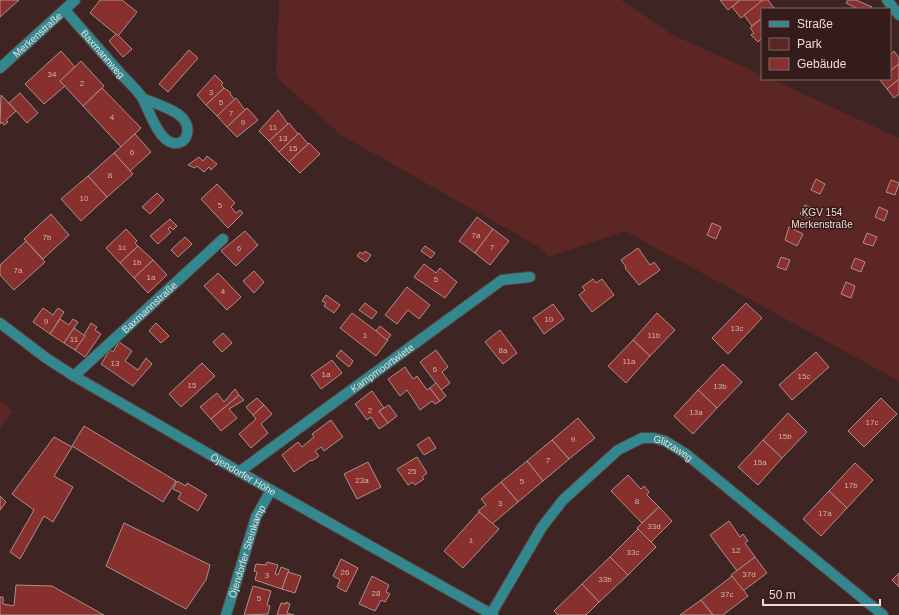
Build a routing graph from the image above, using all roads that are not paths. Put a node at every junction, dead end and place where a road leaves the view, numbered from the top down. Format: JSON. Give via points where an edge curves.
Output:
{"nodes":[{"id":1,"x":75,"y":0,"type":"edge"},
{"id":2,"x":887,"y":0,"type":"edge"},
{"id":3,"x":65,"y":10,"type":"junction"},
{"id":4,"x":899,"y":15,"type":"edge"},
{"id":5,"x":0,"y":68,"type":"edge"},
{"id":6,"x":142,"y":98,"type":"junction"},
{"id":7,"x":223,"y":238,"type":"dead end"},
{"id":8,"x":530,"y":277,"type":"dead end"},
{"id":9,"x":0,"y":323,"type":"edge"},
{"id":10,"x":74,"y":376,"type":"junction"},
{"id":11,"x":239,"y":472,"type":"junction"},
{"id":12,"x":271,"y":490,"type":"junction"},
{"id":13,"x":492,"y":614,"type":"edge"},
{"id":14,"x":226,"y":615,"type":"edge"},
{"id":15,"x":883,"y":615,"type":"edge"}],
"edges":[{"from":1,"to":3,"type":"street","name":"Merkenstraße"},
{"from":2,"to":4,"type":"street"},
{"from":3,"to":5,"type":"street","name":"Merkenstraße"},
{"from":3,"to":6,"type":"street","name":"Baxmannweg"},
{"from":6,"to":6,"type":"street","name":"Baxmannweg","via":[[166,140],[177,144],[183,140],[188,133],[184,119],[167,108]]},
{"from":7,"to":10,"type":"street","name":"Baxmannstraße"},
{"from":8,"to":11,"type":"street","name":"Kampmoortwiete","via":[[502,280]]},
{"from":9,"to":10,"type":"street","name":"Öjendorfer Höhe"},
{"from":10,"to":11,"type":"street","name":"Öjendorfer Höhe"},
{"from":11,"to":12,"type":"street","name":"Öjendorfer Höhe"},
{"from":12,"to":13,"type":"street","name":"Öjendorfer Höhe"},
{"from":12,"to":14,"type":"street","name":"Öjendorfer Steinkamp","via":[[256,517]]},
{"from":13,"to":15,"type":"street","name":"Glitzaweg","via":[[542,527],[563,500],[620,448],[642,438],[654,438],[665,440],[686,454]]}]}
